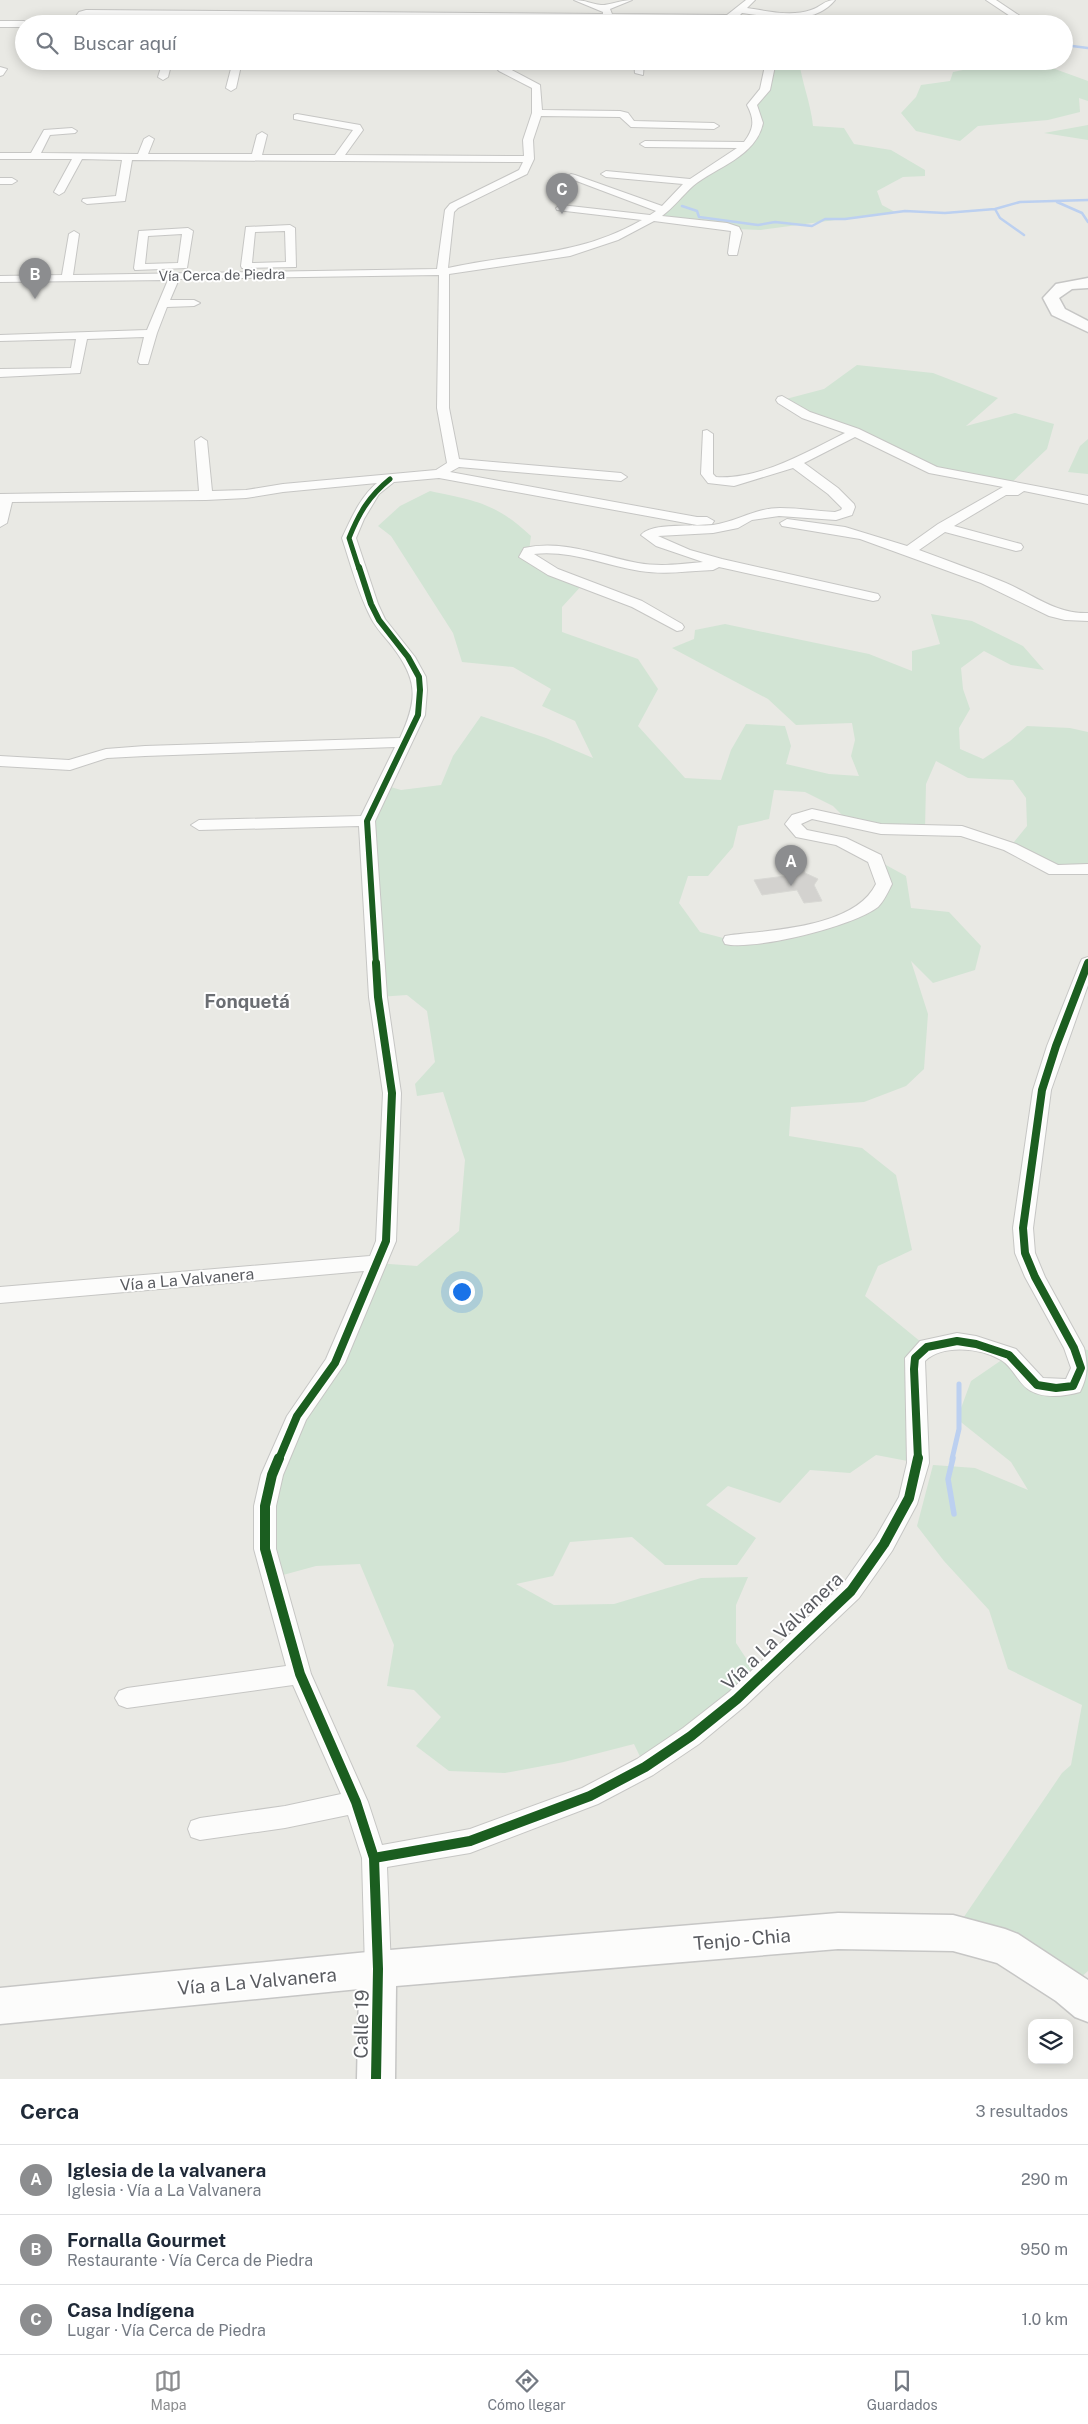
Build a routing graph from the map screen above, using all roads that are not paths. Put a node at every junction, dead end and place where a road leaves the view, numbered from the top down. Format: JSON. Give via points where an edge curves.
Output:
{"nodes":[{"id":1,"x":578,"y":0,"type":"edge"},
{"id":2,"x":628,"y":0,"type":"edge"},
{"id":3,"x":751,"y":0,"type":"edge"},
{"id":4,"x":831,"y":0,"type":"edge"},
{"id":5,"x":990,"y":0,"type":"edge"},
{"id":6,"x":740,"y":10,"type":"junction"},
{"id":7,"x":605,"y":12,"type":"junction"},
{"id":8,"x":159,"y":13,"type":"joint"},
{"id":9,"x":185,"y":14,"type":"joint"},
{"id":10,"x":83,"y":15,"type":"edge"},
{"id":11,"x":198,"y":15,"type":"edge"},
{"id":12,"x":276,"y":15,"type":"edge"},
{"id":13,"x":309,"y":15,"type":"edge"},
{"id":14,"x":324,"y":15,"type":"edge"},
{"id":15,"x":363,"y":15,"type":"edge"},
{"id":16,"x":601,"y":15,"type":"edge"},
{"id":17,"x":617,"y":15,"type":"edge"},
{"id":18,"x":734,"y":15,"type":"edge"},
{"id":19,"x":791,"y":15,"type":"edge"},
{"id":20,"x":804,"y":15,"type":"edge"},
{"id":21,"x":1014,"y":15,"type":"edge"},
{"id":22,"x":0,"y":24,"type":"edge"},
{"id":23,"x":15,"y":24,"type":"edge"},
{"id":24,"x":165,"y":70,"type":"edge"},
{"id":25,"x":236,"y":70,"type":"edge"},
{"id":26,"x":504,"y":70,"type":"edge"},
{"id":27,"x":769,"y":70,"type":"edge"},
{"id":28,"x":163,"y":77,"type":"dead end"},
{"id":29,"x":231,"y":88,"type":"dead end"},
{"id":30,"x":537,"y":113,"type":"junction"},
{"id":31,"x":297,"y":117,"type":"dead end"},
{"id":32,"x":714,"y":126,"type":"dead end"},
{"id":33,"x":72,"y":131,"type":"dead end"},
{"id":34,"x":262,"y":135,"type":"dead end"},
{"id":35,"x":149,"y":140,"type":"dead end"},
{"id":36,"x":645,"y":144,"type":"dead end"},
{"id":37,"x":744,"y":145,"type":"junction"},
{"id":38,"x":0,"y":156,"type":"edge"},
{"id":39,"x":35,"y":156,"type":"junction"},
{"id":40,"x":80,"y":156,"type":"junction"},
{"id":41,"x":128,"y":156,"type":"junction"},
{"id":42,"x":142,"y":156,"type":"junction"},
{"id":43,"x":256,"y":158,"type":"junction"},
{"id":44,"x":338,"y":158,"type":"junction"},
{"id":45,"x":529,"y":159,"type":"junction"},
{"id":46,"x":606,"y":174,"type":"dead end"},
{"id":47,"x":571,"y":177,"type":"dead end"},
{"id":48,"x":0,"y":181,"type":"edge"},
{"id":49,"x":12,"y":181,"type":"dead end"},
{"id":50,"x":692,"y":182,"type":"junction"},
{"id":51,"x":59,"y":192,"type":"dead end"},
{"id":52,"x":87,"y":201,"type":"dead end"},
{"id":53,"x":561,"y":208,"type":"dead end"},
{"id":54,"x":664,"y":210,"type":"junction"},
{"id":55,"x":652,"y":219,"type":"junction"},
{"id":56,"x":74,"y":234,"type":"dead end"},
{"id":57,"x":733,"y":253,"type":"dead end"},
{"id":58,"x":270,"y":270,"type":"junction"},
{"id":59,"x":150,"y":272,"type":"junction"},
{"id":60,"x":444,"y":272,"type":"junction"},
{"id":61,"x":176,"y":276,"type":"junction"},
{"id":62,"x":67,"y":278,"type":"junction"},
{"id":63,"x":0,"y":279,"type":"edge"},
{"id":64,"x":1088,"y":283,"type":"edge"},
{"id":65,"x":194,"y":303,"type":"dead end"},
{"id":66,"x":163,"y":304,"type":"junction"},
{"id":67,"x":1088,"y":326,"type":"edge"},
{"id":68,"x":151,"y":334,"type":"junction"},
{"id":69,"x":82,"y":336,"type":"junction"},
{"id":70,"x":0,"y":338,"type":"edge"},
{"id":71,"x":144,"y":362,"type":"dead end"},
{"id":72,"x":0,"y":373,"type":"edge"},
{"id":73,"x":782,"y":400,"type":"dead end"},
{"id":74,"x":855,"y":432,"type":"junction"},
{"id":75,"x":707,"y":434,"type":"dead end"},
{"id":76,"x":201,"y":441,"type":"dead end"},
{"id":77,"x":795,"y":463,"type":"junction"},
{"id":78,"x":454,"y":464,"type":"junction"},
{"id":79,"x":439,"y":474,"type":"junction"},
{"id":80,"x":622,"y":477,"type":"dead end"},
{"id":81,"x":371,"y":486,"type":"junction"},
{"id":82,"x":206,"y":496,"type":"junction"},
{"id":83,"x":4,"y":498,"type":"edge"},
{"id":84,"x":1088,"y":500,"type":"edge"},
{"id":85,"x":1037,"y":502,"type":"dead end"},
{"id":86,"x":750,"y":517,"type":"junction"},
{"id":87,"x":0,"y":524,"type":"edge"},
{"id":88,"x":943,"y":527,"type":"junction"},
{"id":89,"x":1016,"y":547,"type":"dead end"},
{"id":90,"x":909,"y":552,"type":"junction"},
{"id":91,"x":735,"y":566,"type":"junction"},
{"id":92,"x":873,"y":597,"type":"dead end"},
{"id":93,"x":1088,"y":617,"type":"edge"},
{"id":94,"x":676,"y":627,"type":"dead end"},
{"id":95,"x":403,"y":742,"type":"junction"},
{"id":96,"x":0,"y":761,"type":"edge"},
{"id":97,"x":367,"y":821,"type":"junction"},
{"id":98,"x":199,"y":825,"type":"dead end"},
{"id":99,"x":1088,"y":869,"type":"edge"},
{"id":100,"x":731,"y":940,"type":"dead end"},
{"id":101,"x":1088,"y":963,"type":"edge"},
{"id":102,"x":375,"y":1263,"type":"junction"},
{"id":103,"x":0,"y":1296,"type":"edge"},
{"id":104,"x":300,"y":1674,"type":"junction"},
{"id":105,"x":127,"y":1698,"type":"dead end"},
{"id":106,"x":356,"y":1802,"type":"junction"},
{"id":107,"x":200,"y":1829,"type":"dead end"},
{"id":108,"x":374,"y":1858,"type":"junction"},
{"id":109,"x":378,"y":1970,"type":"junction"},
{"id":110,"x":1088,"y":2004,"type":"edge"},
{"id":111,"x":0,"y":2006,"type":"edge"},
{"id":112,"x":376,"y":2079,"type":"edge"}],
"edges":[{"from":1,"to":7,"type":"street"},
{"from":2,"to":7,"type":"street"},
{"from":3,"to":6,"type":"street"},
{"from":4,"to":20,"type":"street"},
{"from":5,"to":21,"type":"street"},
{"from":6,"to":18,"type":"street"},
{"from":6,"to":19,"type":"street"},
{"from":7,"to":16,"type":"street"},
{"from":7,"to":17,"type":"street"},
{"from":8,"to":9,"type":"street"},
{"from":8,"to":10,"type":"street"},
{"from":9,"to":11,"type":"street"},
{"from":12,"to":13,"type":"street","via":[[303,11]]},
{"from":14,"to":15,"type":"street","via":[[330,11]]},
{"from":22,"to":23,"type":"street"},
{"from":24,"to":28,"type":"street"},
{"from":25,"to":29,"type":"street"},
{"from":26,"to":30,"type":"street","via":[[537,87]]},
{"from":27,"to":37,"type":"street","name":"Vía Cerca de Piedra","via":[[765,90],[752,104],[758,115],[758,127]]},
{"from":30,"to":32,"type":"street","via":[[620,114],[632,124]]},
{"from":30,"to":45,"type":"street","via":[[528,140]]},
{"from":31,"to":44,"type":"street","via":[[357,127]]},
{"from":33,"to":39,"type":"street","via":[[47,132]]},
{"from":34,"to":43,"type":"street"},
{"from":35,"to":42,"type":"street"},
{"from":36,"to":37,"type":"street"},
{"from":37,"to":50,"type":"street","name":"Vía Cerca de Piedra","via":[[726,162]]},
{"from":38,"to":39,"type":"street"},
{"from":39,"to":40,"type":"street"},
{"from":40,"to":41,"type":"street","via":[[99,152]]},
{"from":40,"to":51,"type":"street"},
{"from":41,"to":42,"type":"street"},
{"from":41,"to":52,"type":"street","via":[[121,199]]},
{"from":42,"to":43,"type":"street"},
{"from":43,"to":44,"type":"street"},
{"from":44,"to":45,"type":"street"},
{"from":45,"to":60,"type":"street","via":[[523,172],[454,206],[449,212]]},
{"from":46,"to":50,"type":"street"},
{"from":47,"to":54,"type":"street"},
{"from":48,"to":49,"type":"street"},
{"from":50,"to":54,"type":"street","name":"Vía Cerca de Piedra"},
{"from":53,"to":55,"type":"street"},
{"from":54,"to":55,"type":"street","name":"Vía Cerca de Piedra"},
{"from":55,"to":57,"type":"street","via":[[736,229]]},
{"from":55,"to":60,"type":"street","name":"Vía Cerca de Piedra","via":[[620,236],[565,254]]},
{"from":56,"to":62,"type":"street"},
{"from":58,"to":58,"type":"street","via":[[292,265],[290,228],[250,229],[246,266]]},
{"from":58,"to":60,"type":"street","name":"Vía Cerca de Piedra"},
{"from":58,"to":61,"type":"street","name":"Vía Cerca de Piedra"},
{"from":59,"to":59,"type":"street","via":[[183,266],[188,231],[143,233],[139,268]]},
{"from":59,"to":61,"type":"street","name":"Vía Cerca de Piedra"},
{"from":59,"to":62,"type":"street","name":"Vía Cerca de Piedra"},
{"from":60,"to":78,"type":"street","via":[[443,408]]},
{"from":61,"to":66,"type":"street"},
{"from":62,"to":63,"type":"street","name":"Vía Cerca de Piedra"},
{"from":64,"to":67,"type":"street","via":[[1066,286],[1054,291],[1051,298],[1058,312]]},
{"from":65,"to":66,"type":"street"},
{"from":66,"to":68,"type":"street"},
{"from":68,"to":69,"type":"street"},
{"from":68,"to":71,"type":"street"},
{"from":69,"to":70,"type":"street"},
{"from":69,"to":72,"type":"street","via":[[76,372]]},
{"from":73,"to":74,"type":"street","via":[[806,415]]},
{"from":74,"to":77,"type":"street"},
{"from":74,"to":84,"type":"street","via":[[933,470]]},
{"from":75,"to":77,"type":"street","via":[[707,474],[712,480],[734,482]]},
{"from":76,"to":82,"type":"street"},
{"from":77,"to":86,"type":"street","via":[[833,490],[849,507],[847,512],[836,516],[779,512]]},
{"from":78,"to":79,"type":"street"},
{"from":78,"to":80,"type":"street"},
{"from":79,"to":81,"type":"street","via":[[390,479]]},
{"from":79,"to":86,"type":"street","via":[[697,521]]},
{"from":81,"to":82,"type":"street","via":[[283,488]]},
{"from":81,"to":95,"type":"street","via":[[349,538],[375,612],[419,677],[418,715]]},
{"from":82,"to":83,"type":"street"},
{"from":83,"to":87,"type":"street"},
{"from":85,"to":88,"type":"street","via":[[1021,492],[1003,491]]},
{"from":86,"to":90,"type":"street","via":[[845,531]]},
{"from":86,"to":91,"type":"street","via":[[720,528],[648,535],[656,543],[688,555]]},
{"from":88,"to":89,"type":"street"},
{"from":88,"to":90,"type":"street"},
{"from":90,"to":93,"type":"street","via":[[1002,587],[1060,615]]},
{"from":91,"to":92,"type":"street"},
{"from":91,"to":94,"type":"street","via":[[656,569],[540,548],[530,550],[526,556],[553,572],[637,604]]},
{"from":95,"to":96,"type":"street","via":[[116,753],[70,765]]},
{"from":95,"to":97,"type":"street"},
{"from":97,"to":98,"type":"street"},
{"from":97,"to":102,"type":"street","via":[[378,997],[392,1093],[386,1240]]},
{"from":99,"to":100,"type":"street","via":[[1055,870],[1010,847],[962,831],[881,828],[812,814],[798,818],[793,824],[802,834],[840,841],[875,859],[884,884],[873,902],[852,916],[820,925],[781,935]]},
{"from":101,"to":108,"type":"street","name":"Vía a La Valvanera","via":[[1042,1090],[1024,1228],[1025,1253],[1034,1277],[1074,1348],[1080,1368],[1073,1386],[1037,1385],[1009,1355],[976,1344],[957,1341],[928,1346],[915,1358],[918,1463],[909,1498],[884,1544],[851,1591],[737,1699],[645,1767],[590,1796],[470,1841]]},
{"from":102,"to":103,"type":"street","name":"Vía a La Valvanera"},
{"from":102,"to":104,"type":"street","via":[[335,1363],[297,1416],[272,1475],[265,1506],[265,1549]]},
{"from":104,"to":105,"type":"street"},
{"from":104,"to":106,"type":"street"},
{"from":106,"to":107,"type":"street","via":[[285,1817]]},
{"from":106,"to":108,"type":"street"},
{"from":108,"to":109,"type":"street"},
{"from":109,"to":110,"type":"street","name":"Tenjo - Chia","via":[[838,1931],[953,1933],[1005,1947]]},
{"from":109,"to":111,"type":"street","name":"Vía a La Valvanera"},
{"from":109,"to":112,"type":"street","name":"Calle 19"}]}
